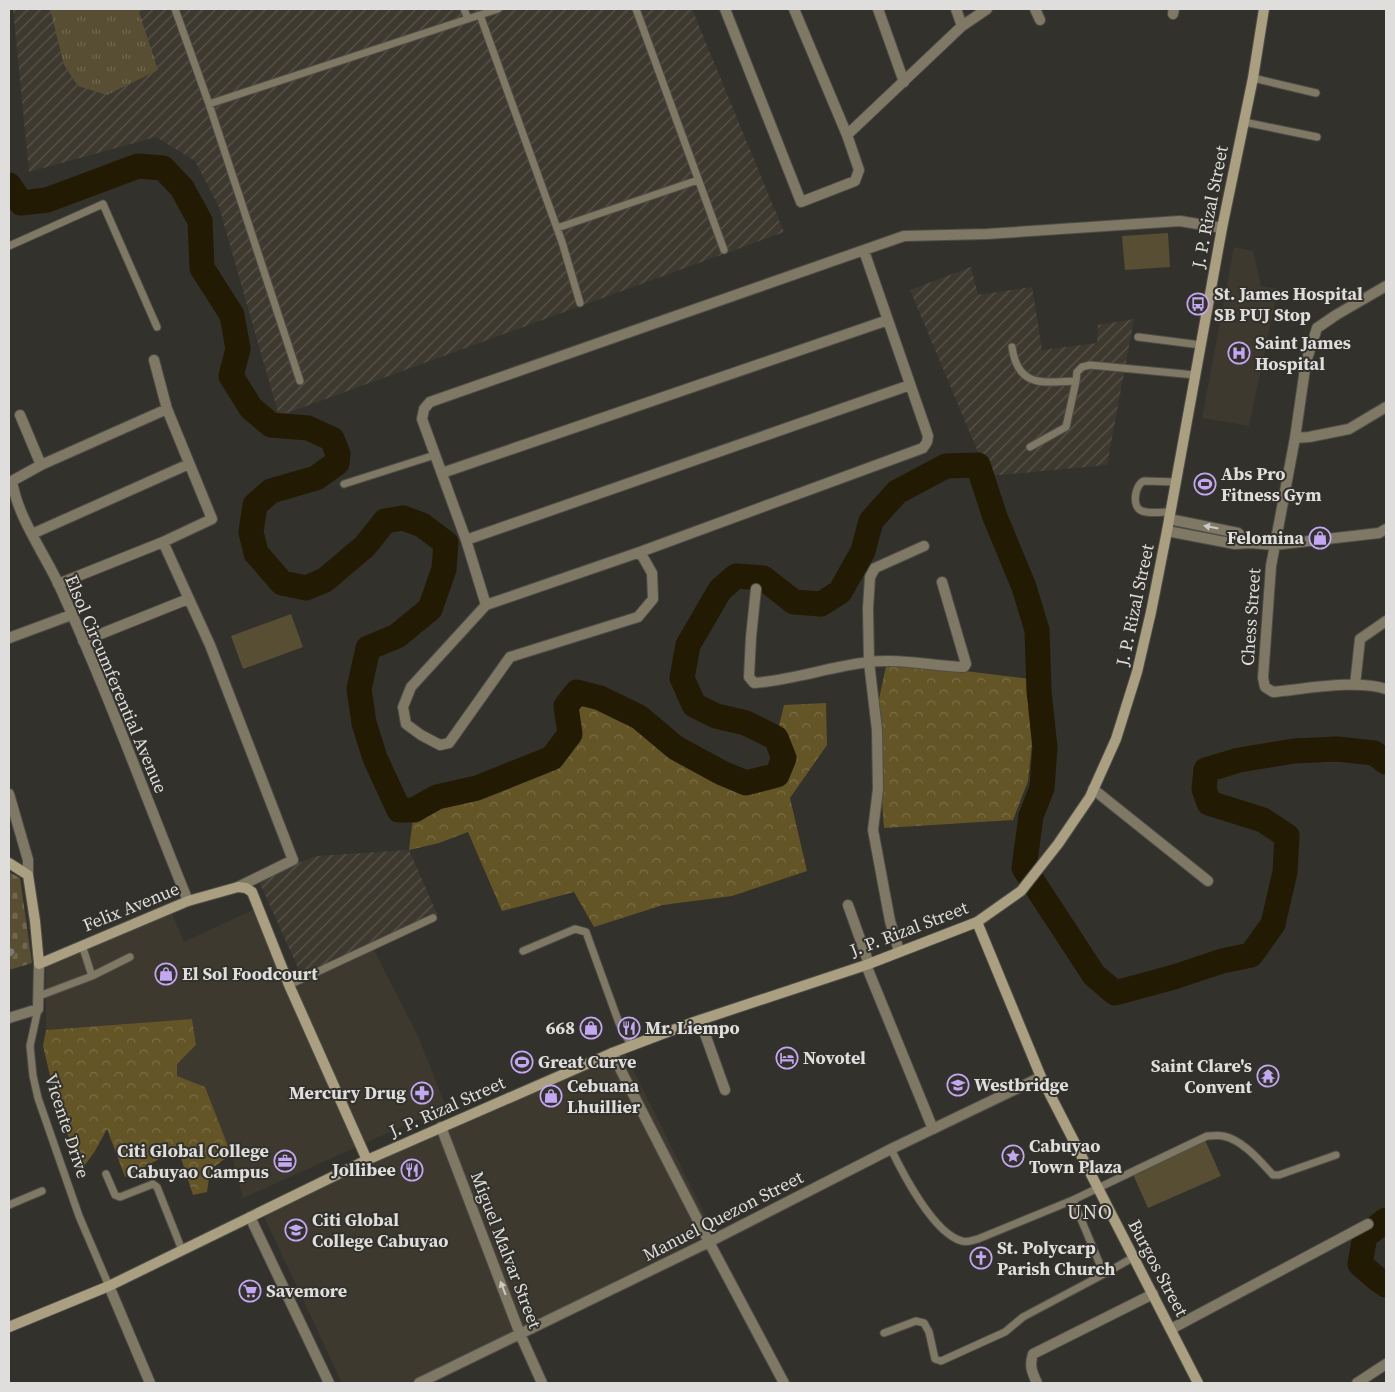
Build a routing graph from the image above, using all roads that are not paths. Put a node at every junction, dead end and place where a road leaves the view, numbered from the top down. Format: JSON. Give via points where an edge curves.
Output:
{"nodes":[{"id":1,"x":175,"y":9,"type":"edge"},
{"id":2,"x":464,"y":9,"type":"edge"},
{"id":3,"x":498,"y":9,"type":"edge"},
{"id":4,"x":636,"y":9,"type":"edge"},
{"id":5,"x":725,"y":9,"type":"edge"},
{"id":6,"x":794,"y":9,"type":"edge"},
{"id":7,"x":878,"y":9,"type":"edge"},
{"id":8,"x":956,"y":9,"type":"edge"},
{"id":9,"x":987,"y":9,"type":"edge"},
{"id":10,"x":1035,"y":9,"type":"edge"},
{"id":11,"x":1264,"y":9,"type":"edge"},
{"id":12,"x":480,"y":15,"type":"junction"},
{"id":13,"x":468,"y":19,"type":"junction"},
{"id":14,"x":1040,"y":20,"type":"dead end"},
{"id":15,"x":962,"y":26,"type":"junction"},
{"id":16,"x":1253,"y":78,"type":"junction"},
{"id":17,"x":904,"y":82,"type":"junction"},
{"id":18,"x":1316,"y":93,"type":"dead end"},
{"id":19,"x":208,"y":104,"type":"junction"},
{"id":20,"x":1244,"y":122,"type":"junction"},
{"id":21,"x":848,"y":135,"type":"junction"},
{"id":22,"x":1317,"y":138,"type":"dead end"},
{"id":23,"x":698,"y":180,"type":"junction"},
{"id":24,"x":557,"y":228,"type":"junction"},
{"id":25,"x":1222,"y":228,"type":"junction"},
{"id":26,"x":9,"y":246,"type":"edge"},
{"id":27,"x":724,"y":250,"type":"dead end"},
{"id":28,"x":864,"y":251,"type":"junction"},
{"id":29,"x":1386,"y":286,"type":"edge"},
{"id":30,"x":580,"y":303,"type":"dead end"},
{"id":31,"x":888,"y":320,"type":"junction"},
{"id":32,"x":157,"y":326,"type":"dead end"},
{"id":33,"x":1138,"y":336,"type":"dead end"},
{"id":34,"x":1201,"y":345,"type":"junction"},
{"id":35,"x":1012,"y":347,"type":"dead end"},
{"id":36,"x":154,"y":360,"type":"dead end"},
{"id":37,"x":1195,"y":374,"type":"junction"},
{"id":38,"x":1076,"y":380,"type":"junction"},
{"id":39,"x":300,"y":381,"type":"dead end"},
{"id":40,"x":910,"y":385,"type":"junction"},
{"id":41,"x":1386,"y":407,"type":"edge"},
{"id":42,"x":167,"y":410,"type":"junction"},
{"id":43,"x":20,"y":416,"type":"dead end"},
{"id":44,"x":1295,"y":438,"type":"junction"},
{"id":45,"x":1030,"y":447,"type":"dead end"},
{"id":46,"x":435,"y":455,"type":"junction"},
{"id":47,"x":189,"y":464,"type":"junction"},
{"id":48,"x":41,"y":465,"type":"junction"},
{"id":49,"x":442,"y":473,"type":"junction"},
{"id":50,"x":1176,"y":482,"type":"junction"},
{"id":51,"x":344,"y":484,"type":"dead end"},
{"id":52,"x":1170,"y":516,"type":"junction"},
{"id":53,"x":1386,"y":529,"type":"edge"},
{"id":54,"x":1167,"y":531,"type":"junction"},
{"id":55,"x":32,"y":534,"type":"junction"},
{"id":56,"x":466,"y":540,"type":"junction"},
{"id":57,"x":163,"y":542,"type":"junction"},
{"id":58,"x":1248,"y":543,"type":"junction"},
{"id":59,"x":1274,"y":545,"type":"junction"},
{"id":60,"x":924,"y":546,"type":"dead end"},
{"id":61,"x":640,"y":552,"type":"junction"},
{"id":62,"x":942,"y":582,"type":"dead end"},
{"id":63,"x":58,"y":584,"type":"junction"},
{"id":64,"x":756,"y":589,"type":"dead end"},
{"id":65,"x":188,"y":600,"type":"junction"},
{"id":66,"x":486,"y":605,"type":"junction"},
{"id":67,"x":71,"y":615,"type":"junction"},
{"id":68,"x":1386,"y":621,"type":"edge"},
{"id":69,"x":9,"y":638,"type":"edge"},
{"id":70,"x":83,"y":641,"type":"junction"},
{"id":71,"x":869,"y":662,"type":"junction"},
{"id":72,"x":1355,"y":685,"type":"junction"},
{"id":73,"x":1386,"y":690,"type":"edge"},
{"id":74,"x":1093,"y":788,"type":"junction"},
{"id":75,"x":9,"y":794,"type":"edge"},
{"id":76,"x":9,"y":863,"type":"edge"},
{"id":77,"x":28,"y":875,"type":"junction"},
{"id":78,"x":1208,"y":881,"type":"dead end"},
{"id":79,"x":238,"y":887,"type":"junction"},
{"id":80,"x":188,"y":901,"type":"junction"},
{"id":81,"x":848,"y":905,"type":"dead end"},
{"id":82,"x":433,"y":918,"type":"dead end"},
{"id":83,"x":977,"y":922,"type":"junction"},
{"id":84,"x":82,"y":945,"type":"junction"},
{"id":85,"x":523,"y":951,"type":"dead end"},
{"id":86,"x":899,"y":951,"type":"junction"},
{"id":87,"x":130,"y":957,"type":"dead end"},
{"id":88,"x":39,"y":964,"type":"junction"},
{"id":89,"x":867,"y":964,"type":"junction"},
{"id":90,"x":92,"y":976,"type":"junction"},
{"id":91,"x":289,"y":985,"type":"junction"},
{"id":92,"x":39,"y":996,"type":"junction"},
{"id":93,"x":38,"y":1008,"type":"junction"},
{"id":94,"x":9,"y":1018,"type":"edge"},
{"id":95,"x":700,"y":1020,"type":"junction"},
{"id":96,"x":631,"y":1045,"type":"junction"},
{"id":97,"x":612,"y":1053,"type":"junction"},
{"id":98,"x":1040,"y":1077,"type":"junction"},
{"id":99,"x":725,"y":1090,"type":"dead end"},
{"id":100,"x":441,"y":1127,"type":"junction"},
{"id":101,"x":933,"y":1129,"type":"junction"},
{"id":102,"x":891,"y":1149,"type":"junction"},
{"id":103,"x":1336,"y":1155,"type":"dead end"},
{"id":104,"x":367,"y":1160,"type":"junction"},
{"id":105,"x":106,"y":1174,"type":"dead end"},
{"id":106,"x":1098,"y":1188,"type":"junction"},
{"id":107,"x":42,"y":1191,"type":"dead end"},
{"id":108,"x":1072,"y":1200,"type":"junction"},
{"id":109,"x":9,"y":1205,"type":"edge"},
{"id":110,"x":250,"y":1217,"type":"junction"},
{"id":111,"x":1368,"y":1224,"type":"dead end"},
{"id":112,"x":709,"y":1242,"type":"junction"},
{"id":113,"x":182,"y":1250,"type":"junction"},
{"id":114,"x":1134,"y":1257,"type":"junction"},
{"id":115,"x":1104,"y":1274,"type":"junction"},
{"id":116,"x":109,"y":1286,"type":"junction"},
{"id":117,"x":1153,"y":1294,"type":"junction"},
{"id":118,"x":9,"y":1326,"type":"edge"},
{"id":119,"x":1171,"y":1329,"type":"junction"},
{"id":120,"x":884,"y":1333,"type":"dead end"},
{"id":121,"x":520,"y":1334,"type":"junction"},
{"id":122,"x":1386,"y":1364,"type":"edge"},
{"id":123,"x":150,"y":1383,"type":"edge"},
{"id":124,"x":329,"y":1383,"type":"edge"},
{"id":125,"x":419,"y":1383,"type":"edge"},
{"id":126,"x":542,"y":1383,"type":"edge"},
{"id":127,"x":784,"y":1383,"type":"edge"},
{"id":128,"x":1037,"y":1383,"type":"edge"},
{"id":129,"x":1198,"y":1383,"type":"edge"},
{"id":130,"x":1357,"y":1383,"type":"edge"}],
"edges":[{"from":1,"to":19,"type":"lane"},
{"from":2,"to":13,"type":"lane"},
{"from":3,"to":12,"type":"lane"},
{"from":4,"to":23,"type":"lane"},
{"from":5,"to":21,"type":"street","via":[[801,202],[855,181],[859,170]]},
{"from":6,"to":21,"type":"street"},
{"from":7,"to":17,"type":"street"},
{"from":8,"to":15,"type":"street"},
{"from":9,"to":15,"type":"street"},
{"from":10,"to":14,"type":"street"},
{"from":11,"to":16,"type":"main road","name":"J. P. Rizal Street"},
{"from":12,"to":13,"type":"lane"},
{"from":12,"to":24,"type":"lane"},
{"from":13,"to":19,"type":"lane"},
{"from":15,"to":17,"type":"street"},
{"from":16,"to":18,"type":"lane"},
{"from":16,"to":20,"type":"main road","name":"J. P. Rizal Street"},
{"from":17,"to":21,"type":"street"},
{"from":19,"to":39,"type":"lane"},
{"from":20,"to":22,"type":"lane"},
{"from":20,"to":25,"type":"main road","name":"J. P. Rizal Street"},
{"from":23,"to":24,"type":"lane"},
{"from":23,"to":27,"type":"lane"},
{"from":24,"to":30,"type":"lane"},
{"from":25,"to":28,"type":"street","via":[[1180,221],[987,234],[904,236]]},
{"from":25,"to":34,"type":"main road","name":"J. P. Rizal Street"},
{"from":26,"to":32,"type":"lane","via":[[103,204]]},
{"from":28,"to":31,"type":"street"},
{"from":28,"to":46,"type":"street","via":[[430,402],[422,419]]},
{"from":29,"to":44,"type":"street","via":[[1317,328],[1306,362]]},
{"from":31,"to":40,"type":"street"},
{"from":31,"to":49,"type":"street"},
{"from":33,"to":34,"type":"lane"},
{"from":34,"to":37,"type":"main road","name":"J. P. Rizal Street"},
{"from":35,"to":38,"type":"lane","via":[[1018,369],[1024,376],[1043,382]]},
{"from":36,"to":42,"type":"street"},
{"from":37,"to":38,"type":"lane","via":[[1090,365],[1077,372]]},
{"from":37,"to":50,"type":"main road","name":"J. P. Rizal Street"},
{"from":38,"to":45,"type":"lane","via":[[1066,427]]},
{"from":40,"to":56,"type":"street"},
{"from":40,"to":61,"type":"street","via":[[928,436],[923,448]]},
{"from":41,"to":44,"type":"street","via":[[1349,429]]},
{"from":42,"to":47,"type":"street"},
{"from":42,"to":48,"type":"street"},
{"from":43,"to":48,"type":"street"},
{"from":44,"to":59,"type":"street"},
{"from":46,"to":49,"type":"street"},
{"from":46,"to":51,"type":"lane"},
{"from":47,"to":55,"type":"street"},
{"from":47,"to":57,"type":"street","via":[[212,519]]},
{"from":48,"to":55,"type":"street","name":"Elsol Circumferential Avenue","via":[[12,481]]},
{"from":49,"to":56,"type":"street"},
{"from":50,"to":52,"type":"main road","name":"J. P. Rizal Street"},
{"from":50,"to":52,"type":"lane","via":[[1144,481],[1137,486],[1138,509]]},
{"from":52,"to":54,"type":"main road","name":"J. P. Rizal Street"},
{"from":58,"to":52,"type":"street","one_way":true,"via":[[1238,533]]},
{"from":53,"to":59,"type":"street","via":[[1378,533]]},
{"from":54,"to":58,"type":"street","via":[[1235,544]]},
{"from":54,"to":74,"type":"main road","name":"J. P. Rizal Street","via":[[1137,672],[1116,738]]},
{"from":55,"to":63,"type":"street","name":"Elsol Circumferential Avenue"},
{"from":56,"to":66,"type":"street"},
{"from":57,"to":63,"type":"street"},
{"from":57,"to":65,"type":"street"},
{"from":58,"to":59,"type":"street"},
{"from":59,"to":72,"type":"street","name":"Chess Street","via":[[1263,678],[1265,687],[1274,692]]},
{"from":60,"to":71,"type":"street","via":[[875,568],[870,577]]},
{"from":61,"to":66,"type":"street"},
{"from":61,"to":66,"type":"street","via":[[652,574],[653,599],[638,617],[510,657],[449,743],[440,746],[406,724],[404,707],[411,687]]},
{"from":62,"to":71,"type":"street","via":[[966,664],[964,667],[898,661]]},
{"from":63,"to":67,"type":"street","name":"Elsol Circumferential Avenue"},
{"from":64,"to":71,"type":"street","via":[[749,677],[754,683]]},
{"from":65,"to":70,"type":"street"},
{"from":65,"to":79,"type":"street","via":[[210,645],[293,860]]},
{"from":67,"to":69,"type":"street"},
{"from":67,"to":70,"type":"street","name":"Elsol Circumferential Avenue"},
{"from":68,"to":72,"type":"street","via":[[1360,639]]},
{"from":70,"to":80,"type":"street","name":"Elsol Circumferential Avenue"},
{"from":71,"to":86,"type":"street","via":[[877,730],[878,789],[874,830],[890,921]]},
{"from":72,"to":73,"type":"street","name":"Chess Street","via":[[1375,685]]},
{"from":74,"to":78,"type":"street"},
{"from":74,"to":83,"type":"main road","name":"J. P. Rizal Street","via":[[1058,844],[1021,891]]},
{"from":75,"to":77,"type":"street","name":"Vicente Drive","via":[[28,860]]},
{"from":76,"to":77,"type":"main road"},
{"from":77,"to":88,"type":"main road","name":"Vicente Drive"},
{"from":79,"to":80,"type":"main road","name":"Felix Avenue"},
{"from":79,"to":91,"type":"main road","via":[[252,892]]},
{"from":80,"to":84,"type":"main road","name":"Felix Avenue"},
{"from":81,"to":89,"type":"street"},
{"from":82,"to":91,"type":"lane"},
{"from":83,"to":86,"type":"main road","name":"J. P. Rizal Street"},
{"from":83,"to":98,"type":"main road","name":"Burgos Street"},
{"from":84,"to":88,"type":"main road","name":"Felix Avenue"},
{"from":84,"to":90,"type":"lane"},
{"from":85,"to":96,"type":"lane","via":[[575,929],[586,932]]},
{"from":86,"to":89,"type":"main road","name":"J. P. Rizal Street"},
{"from":87,"to":90,"type":"lane"},
{"from":88,"to":92,"type":"street","name":"Vicente Drive"},
{"from":89,"to":95,"type":"main road","name":"J. P. Rizal Street"},
{"from":89,"to":101,"type":"street"},
{"from":90,"to":92,"type":"lane"},
{"from":91,"to":104,"type":"main road"},
{"from":92,"to":93,"type":"street","name":"Vicente Drive"},
{"from":93,"to":94,"type":"street"},
{"from":93,"to":116,"type":"lane","name":"Vicente Drive","via":[[30,1046],[33,1076],[79,1216]]},
{"from":95,"to":96,"type":"main road","name":"J. P. Rizal Street"},
{"from":95,"to":99,"type":"street"},
{"from":96,"to":97,"type":"main road","name":"J. P. Rizal Street"},
{"from":97,"to":100,"type":"main road","name":"J. P. Rizal Street"},
{"from":97,"to":112,"type":"street"},
{"from":98,"to":101,"type":"street","name":"Manuel Quezon Street"},
{"from":98,"to":106,"type":"main road","name":"Burgos Street"},
{"from":100,"to":104,"type":"main road","name":"J. P. Rizal Street"},
{"from":121,"to":100,"type":"street","name":"Miguel Malvar Street","one_way":true},
{"from":101,"to":102,"type":"street","name":"Manuel Quezon Street"},
{"from":102,"to":108,"type":"lane","via":[[922,1205],[951,1236],[964,1242],[978,1240]]},
{"from":102,"to":112,"type":"street","name":"Manuel Quezon Street"},
{"from":103,"to":106,"type":"lane","via":[[1274,1175],[1239,1144],[1223,1136],[1207,1136]]},
{"from":104,"to":110,"type":"main road","name":"J. P. Rizal Street"},
{"from":105,"to":113,"type":"lane","via":[[115,1195],[120,1197],[152,1184],[157,1187]]},
{"from":106,"to":108,"type":"lane"},
{"from":106,"to":114,"type":"main road","name":"Burgos Street"},
{"from":107,"to":109,"type":"lane"},
{"from":108,"to":115,"type":"lane"},
{"from":110,"to":113,"type":"main road","name":"J. P. Rizal Street"},
{"from":110,"to":124,"type":"street"},
{"from":111,"to":119,"type":"street"},
{"from":112,"to":121,"type":"street","name":"Manuel Quezon Street"},
{"from":112,"to":127,"type":"street"},
{"from":113,"to":116,"type":"main road","name":"J. P. Rizal Street"},
{"from":114,"to":115,"type":"lane"},
{"from":114,"to":117,"type":"main road","name":"Burgos Street"},
{"from":115,"to":120,"type":"lane","via":[[1023,1317],[1005,1332],[941,1361],[935,1359],[924,1323],[916,1321]]},
{"from":116,"to":118,"type":"main road","name":"J. P. Rizal Street"},
{"from":116,"to":123,"type":"street"},
{"from":117,"to":119,"type":"main road","name":"Burgos Street"},
{"from":117,"to":128,"type":"street","via":[[1033,1354],[1031,1370]]},
{"from":119,"to":129,"type":"main road","name":"Burgos Street"},
{"from":121,"to":125,"type":"street","name":"Manuel Quezon Street"},
{"from":121,"to":126,"type":"street","name":"Miguel Malvar Street"},
{"from":122,"to":130,"type":"street"}]}
